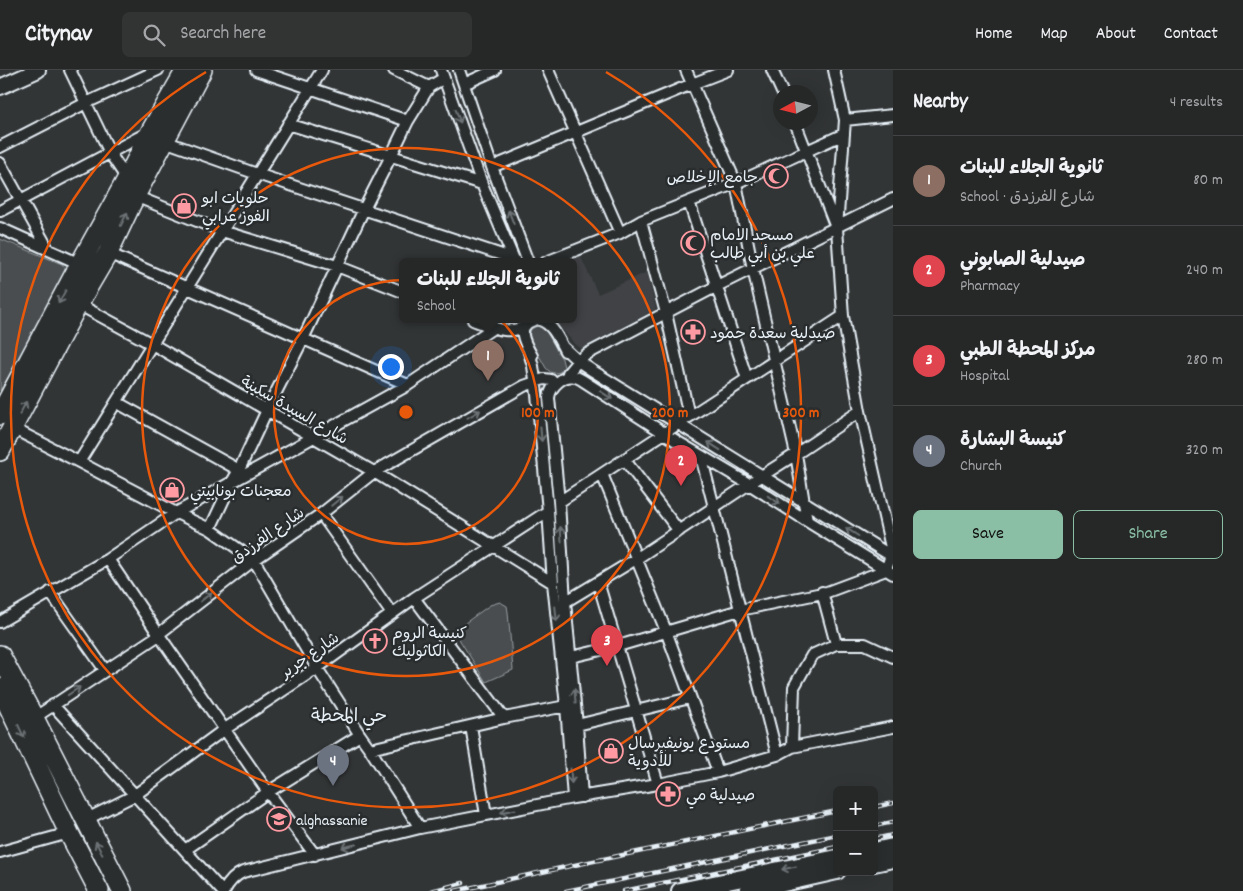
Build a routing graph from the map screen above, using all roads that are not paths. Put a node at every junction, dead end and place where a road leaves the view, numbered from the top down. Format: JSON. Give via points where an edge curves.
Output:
{"nodes":[{"id":1,"x":70,"y":70,"type":"edge"},
{"id":2,"x":158,"y":70,"type":"edge"},
{"id":3,"x":186,"y":70,"type":"edge"},
{"id":4,"x":202,"y":70,"type":"edge"},
{"id":5,"x":256,"y":70,"type":"edge"},
{"id":6,"x":322,"y":70,"type":"edge"},
{"id":7,"x":394,"y":70,"type":"edge"},
{"id":8,"x":459,"y":70,"type":"edge"},
{"id":9,"x":495,"y":70,"type":"edge"},
{"id":10,"x":548,"y":70,"type":"edge"},
{"id":11,"x":686,"y":70,"type":"edge"},
{"id":12,"x":728,"y":70,"type":"edge"},
{"id":13,"x":772,"y":70,"type":"edge"},
{"id":14,"x":834,"y":70,"type":"edge"},
{"id":15,"x":34,"y":71,"type":"edge"},
{"id":16,"x":443,"y":74,"type":"edge"},
{"id":17,"x":464,"y":84,"type":"junction"},
{"id":18,"x":692,"y":84,"type":"junction"},
{"id":19,"x":779,"y":85,"type":"edge"},
{"id":20,"x":0,"y":87,"type":"edge"},
{"id":21,"x":429,"y":87,"type":"junction"},
{"id":22,"x":310,"y":88,"type":"junction"},
{"id":23,"x":86,"y":103,"type":"junction"},
{"id":24,"x":893,"y":115,"type":"edge"},
{"id":25,"x":845,"y":120,"type":"junction"},
{"id":26,"x":408,"y":121,"type":"junction"},
{"id":27,"x":288,"y":124,"type":"junction"},
{"id":28,"x":798,"y":130,"type":"edge"},
{"id":29,"x":576,"y":133,"type":"junction"},
{"id":30,"x":844,"y":134,"type":"junction"},
{"id":31,"x":158,"y":136,"type":"junction"},
{"id":32,"x":0,"y":147,"type":"edge"},
{"id":33,"x":806,"y":150,"type":"junction"},
{"id":34,"x":110,"y":153,"type":"junction"},
{"id":35,"x":391,"y":156,"type":"junction"},
{"id":36,"x":0,"y":163,"type":"edge"},
{"id":37,"x":492,"y":167,"type":"junction"},
{"id":38,"x":257,"y":174,"type":"junction"},
{"id":39,"x":127,"y":179,"type":"junction"},
{"id":40,"x":736,"y":183,"type":"junction"},
{"id":41,"x":482,"y":184,"type":"junction"},
{"id":42,"x":135,"y":196,"type":"junction"},
{"id":43,"x":21,"y":199,"type":"junction"},
{"id":44,"x":893,"y":199,"type":"edge"},
{"id":45,"x":689,"y":202,"type":"junction"},
{"id":46,"x":364,"y":209,"type":"junction"},
{"id":47,"x":0,"y":211,"type":"edge"},
{"id":48,"x":641,"y":221,"type":"junction"},
{"id":49,"x":0,"y":228,"type":"edge"},
{"id":50,"x":837,"y":228,"type":"junction"},
{"id":51,"x":222,"y":231,"type":"junction"},
{"id":52,"x":620,"y":233,"type":"junction"},
{"id":53,"x":48,"y":249,"type":"junction"},
{"id":54,"x":108,"y":253,"type":"junction"},
{"id":55,"x":505,"y":258,"type":"edge"},
{"id":56,"x":513,"y":258,"type":"edge"},
{"id":57,"x":526,"y":258,"type":"edge"},
{"id":58,"x":556,"y":258,"type":"edge"},
{"id":59,"x":80,"y":264,"type":"junction"},
{"id":60,"x":337,"y":266,"type":"junction"},
{"id":61,"x":753,"y":269,"type":"junction"},
{"id":62,"x":717,"y":286,"type":"junction"},
{"id":63,"x":187,"y":288,"type":"junction"},
{"id":64,"x":399,"y":290,"type":"edge"},
{"id":65,"x":78,"y":304,"type":"junction"},
{"id":66,"x":666,"y":312,"type":"junction"},
{"id":67,"x":843,"y":316,"type":"junction"},
{"id":68,"x":480,"y":323,"type":"edge"},
{"id":69,"x":526,"y":323,"type":"edge"},
{"id":70,"x":528,"y":323,"type":"edge"},
{"id":71,"x":549,"y":323,"type":"edge"},
{"id":72,"x":493,"y":328,"type":"junction"},
{"id":73,"x":507,"y":330,"type":"junction"},
{"id":74,"x":303,"y":339,"type":"junction"},
{"id":75,"x":524,"y":342,"type":"junction"},
{"id":76,"x":152,"y":344,"type":"junction"},
{"id":77,"x":564,"y":348,"type":"junction"},
{"id":78,"x":529,"y":352,"type":"junction"},
{"id":79,"x":587,"y":354,"type":"junction"},
{"id":80,"x":578,"y":361,"type":"junction"},
{"id":81,"x":775,"y":361,"type":"junction"},
{"id":82,"x":533,"y":366,"type":"junction"},
{"id":83,"x":566,"y":376,"type":"junction"},
{"id":84,"x":746,"y":379,"type":"junction"},
{"id":85,"x":551,"y":380,"type":"junction"},
{"id":86,"x":536,"y":381,"type":"junction"},
{"id":87,"x":408,"y":385,"type":"junction"},
{"id":88,"x":524,"y":386,"type":"junction"},
{"id":89,"x":116,"y":402,"type":"junction"},
{"id":90,"x":267,"y":410,"type":"junction"},
{"id":91,"x":860,"y":411,"type":"junction"},
{"id":92,"x":690,"y":416,"type":"junction"},
{"id":93,"x":6,"y":421,"type":"edge"},
{"id":94,"x":678,"y":423,"type":"junction"},
{"id":95,"x":664,"y":433,"type":"junction"},
{"id":96,"x":314,"y":437,"type":"junction"},
{"id":97,"x":0,"y":451,"type":"edge"},
{"id":98,"x":796,"y":454,"type":"junction"},
{"id":99,"x":701,"y":456,"type":"junction"},
{"id":100,"x":624,"y":459,"type":"junction"},
{"id":101,"x":79,"y":462,"type":"junction"},
{"id":102,"x":239,"y":470,"type":"junction"},
{"id":103,"x":374,"y":472,"type":"junction"},
{"id":104,"x":602,"y":474,"type":"junction"},
{"id":105,"x":761,"y":476,"type":"junction"},
{"id":106,"x":232,"y":482,"type":"junction"},
{"id":107,"x":749,"y":484,"type":"junction"},
{"id":108,"x":559,"y":502,"type":"junction"},
{"id":109,"x":804,"y":502,"type":"junction"},
{"id":110,"x":714,"y":508,"type":"junction"},
{"id":111,"x":548,"y":511,"type":"junction"},
{"id":112,"x":176,"y":513,"type":"junction"},
{"id":113,"x":321,"y":514,"type":"junction"},
{"id":114,"x":807,"y":521,"type":"junction"},
{"id":115,"x":210,"y":529,"type":"junction"},
{"id":116,"x":679,"y":531,"type":"junction"},
{"id":117,"x":494,"y":546,"type":"junction"},
{"id":118,"x":892,"y":557,"type":"edge"},
{"id":119,"x":108,"y":559,"type":"junction"},
{"id":120,"x":636,"y":559,"type":"junction"},
{"id":121,"x":254,"y":560,"type":"junction"},
{"id":122,"x":889,"y":572,"type":"edge"},
{"id":123,"x":598,"y":582,"type":"junction"},
{"id":124,"x":553,"y":583,"type":"junction"},
{"id":125,"x":50,"y":592,"type":"junction"},
{"id":126,"x":822,"y":592,"type":"junction"},
{"id":127,"x":414,"y":598,"type":"junction"},
{"id":128,"x":565,"y":602,"type":"junction"},
{"id":129,"x":740,"y":610,"type":"junction"},
{"id":130,"x":392,"y":614,"type":"junction"},
{"id":131,"x":0,"y":622,"type":"edge"},
{"id":132,"x":666,"y":631,"type":"junction"},
{"id":133,"x":159,"y":634,"type":"junction"},
{"id":134,"x":836,"y":644,"type":"junction"},
{"id":135,"x":618,"y":646,"type":"junction"},
{"id":136,"x":0,"y":655,"type":"edge"},
{"id":137,"x":571,"y":657,"type":"junction"},
{"id":138,"x":893,"y":657,"type":"edge"},
{"id":139,"x":316,"y":668,"type":"junction"},
{"id":140,"x":105,"y":670,"type":"junction"},
{"id":141,"x":0,"y":688,"type":"edge"},
{"id":142,"x":690,"y":698,"type":"junction"},
{"id":143,"x":4,"y":705,"type":"edge"},
{"id":144,"x":52,"y":705,"type":"junction"},
{"id":145,"x":566,"y":706,"type":"junction"},
{"id":146,"x":636,"y":711,"type":"junction"},
{"id":147,"x":34,"y":718,"type":"junction"},
{"id":148,"x":504,"y":718,"type":"junction"},
{"id":149,"x":577,"y":725,"type":"junction"},
{"id":150,"x":471,"y":726,"type":"junction"},
{"id":151,"x":893,"y":727,"type":"edge"},
{"id":152,"x":225,"y":729,"type":"junction"},
{"id":153,"x":360,"y":735,"type":"junction"},
{"id":154,"x":792,"y":747,"type":"junction"},
{"id":155,"x":370,"y":749,"type":"junction"},
{"id":156,"x":777,"y":755,"type":"junction"},
{"id":157,"x":718,"y":772,"type":"junction"},
{"id":158,"x":658,"y":784,"type":"junction"},
{"id":159,"x":268,"y":792,"type":"junction"},
{"id":160,"x":135,"y":795,"type":"junction"},
{"id":161,"x":578,"y":798,"type":"junction"},
{"id":162,"x":486,"y":815,"type":"junction"},
{"id":163,"x":85,"y":820,"type":"junction"},
{"id":164,"x":420,"y":828,"type":"junction"},
{"id":165,"x":69,"y":833,"type":"junction"},
{"id":166,"x":893,"y":847,"type":"edge"},
{"id":167,"x":185,"y":850,"type":"junction"},
{"id":168,"x":878,"y":850,"type":"edge"},
{"id":169,"x":0,"y":852,"type":"edge"},
{"id":170,"x":315,"y":855,"type":"junction"},
{"id":171,"x":833,"y":859,"type":"edge"},
{"id":172,"x":893,"y":859,"type":"edge"},
{"id":173,"x":878,"y":862,"type":"edge"},
{"id":174,"x":833,"y":872,"type":"edge"},
{"id":175,"x":98,"y":891,"type":"edge"},
{"id":176,"x":122,"y":891,"type":"edge"},
{"id":177,"x":223,"y":891,"type":"edge"},
{"id":178,"x":680,"y":891,"type":"edge"},
{"id":179,"x":748,"y":891,"type":"edge"}],
"edges":[{"from":1,"to":23,"type":"street"},
{"from":2,"to":23,"type":"street"},
{"from":3,"to":31,"type":"highway"},
{"from":4,"to":31,"type":"highway"},
{"from":5,"to":22,"type":"street"},
{"from":6,"to":22,"type":"street"},
{"from":7,"to":21,"type":"street"},
{"from":8,"to":17,"type":"street"},
{"from":9,"to":17,"type":"street"},
{"from":10,"to":29,"type":"street"},
{"from":11,"to":18,"type":"street"},
{"from":12,"to":18,"type":"street"},
{"from":13,"to":19,"type":"street"},
{"from":14,"to":25,"type":"street"},
{"from":15,"to":20,"type":"main road"},
{"from":16,"to":21,"type":"street"},
{"from":16,"to":41,"type":"street","one_way":true},
{"from":17,"to":37,"type":"street"},
{"from":18,"to":29,"type":"street"},
{"from":18,"to":40,"type":"street"},
{"from":21,"to":26,"type":"street"},
{"from":22,"to":26,"type":"street"},
{"from":22,"to":27,"type":"street"},
{"from":23,"to":32,"type":"street"},
{"from":23,"to":34,"type":"street"},
{"from":24,"to":25,"type":"street"},
{"from":25,"to":30,"type":"street"},
{"from":26,"to":35,"type":"street"},
{"from":27,"to":35,"type":"street"},
{"from":27,"to":38,"type":"street"},
{"from":28,"to":33,"type":"street"},
{"from":29,"to":37,"type":"street"},
{"from":29,"to":52,"type":"street"},
{"from":30,"to":33,"type":"street"},
{"from":30,"to":50,"type":"street"},
{"from":31,"to":34,"type":"street"},
{"from":31,"to":38,"type":"street"},
{"from":31,"to":39,"type":"highway"},
{"from":31,"to":42,"type":"highway"},
{"from":33,"to":40,"type":"street"},
{"from":33,"to":50,"type":"street"},
{"from":34,"to":39,"type":"street"},
{"from":34,"to":43,"type":"street"},
{"from":35,"to":41,"type":"street"},
{"from":35,"to":46,"type":"street"},
{"from":36,"to":43,"type":"street"},
{"from":57,"to":37,"type":"street","one_way":true},
{"from":38,"to":46,"type":"street"},
{"from":38,"to":51,"type":"street"},
{"from":39,"to":59,"type":"highway"},
{"from":40,"to":45,"type":"street"},
{"from":40,"to":61,"type":"street"},
{"from":41,"to":56,"type":"street"},
{"from":42,"to":51,"type":"street"},
{"from":54,"to":42,"type":"highway","one_way":true},
{"from":43,"to":47,"type":"street"},
{"from":43,"to":53,"type":"street"},
{"from":44,"to":50,"type":"street"},
{"from":45,"to":48,"type":"street"},
{"from":45,"to":62,"type":"street"},
{"from":46,"to":55,"type":"street"},
{"from":46,"to":60,"type":"street"},
{"from":48,"to":52,"type":"street"},
{"from":48,"to":66,"type":"street"},
{"from":49,"to":53,"type":"street"},
{"from":50,"to":61,"type":"street"},
{"from":50,"to":67,"type":"street"},
{"from":51,"to":60,"type":"street"},
{"from":51,"to":63,"type":"street"},
{"from":52,"to":58,"type":"street"},
{"from":53,"to":59,"type":"street"},
{"from":54,"to":63,"type":"street"},
{"from":54,"to":65,"type":"highway"},
{"from":59,"to":93,"type":"highway","one_way":true},
{"from":60,"to":64,"type":"street"},
{"from":60,"to":74,"type":"street"},
{"from":61,"to":62,"type":"street"},
{"from":61,"to":81,"type":"street"},
{"from":62,"to":66,"type":"street"},
{"from":62,"to":84,"type":"street"},
{"from":63,"to":74,"type":"street"},
{"from":63,"to":76,"type":"street"},
{"from":65,"to":76,"type":"street","name":"شارع السيدة سكينة"},
{"from":93,"to":65,"type":"highway","one_way":true},
{"from":66,"to":79,"type":"street"},
{"from":66,"to":92,"type":"street"},
{"from":67,"to":81,"type":"street"},
{"from":67,"to":91,"type":"street"},
{"from":68,"to":72,"type":"street"},
{"from":69,"to":73,"type":"street","via":[[517,330]]},
{"from":70,"to":75,"type":"street","via":[[522,336]]},
{"from":71,"to":77,"type":"street"},
{"from":72,"to":73,"type":"street"},
{"from":72,"to":87,"type":"street"},
{"from":73,"to":75,"type":"street"},
{"from":74,"to":87,"type":"street"},
{"from":74,"to":90,"type":"street"},
{"from":75,"to":78,"type":"street"},
{"from":76,"to":89,"type":"street"},
{"from":76,"to":90,"type":"street","name":"شارع السيدة سكينة"},
{"from":77,"to":79,"type":"street","via":[[575,354]]},
{"from":77,"to":80,"type":"street"},
{"from":77,"to":83,"type":"street","via":[[570,362]]},
{"from":78,"to":82,"type":"street"},
{"from":78,"to":85,"type":"street","via":[[540,372]]},
{"from":79,"to":80,"type":"street"},
{"from":80,"to":83,"type":"street"},
{"from":80,"to":94,"type":"street"},
{"from":81,"to":84,"type":"street"},
{"from":81,"to":98,"type":"street"},
{"from":82,"to":86,"type":"street"},
{"from":82,"to":88,"type":"street","via":[[530,380]]},
{"from":83,"to":85,"type":"street","name":"شارع الفرزدق"},
{"from":83,"to":95,"type":"street","one_way":true,"via":[[582,380]]},
{"from":83,"to":108,"type":"street","via":[[549,392]]},
{"from":84,"to":92,"type":"street"},
{"from":85,"to":86,"type":"street","name":"شارع الفرزدق"},
{"from":86,"to":88,"type":"street","name":"شارع الفرزدق"},
{"from":86,"to":111,"type":"street","one_way":true},
{"from":87,"to":96,"type":"street"},
{"from":103,"to":88,"type":"street","name":"شارع الفرزدق","one_way":true},
{"from":89,"to":101,"type":"street"},
{"from":89,"to":102,"type":"street"},
{"from":90,"to":96,"type":"street","name":"شارع السيدة سكينة"},
{"from":90,"to":102,"type":"street"},
{"from":91,"to":98,"type":"street"},
{"from":91,"to":118,"type":"street"},
{"from":92,"to":94,"type":"street"},
{"from":93,"to":97,"type":"highway"},
{"from":93,"to":101,"type":"street"},
{"from":94,"to":95,"type":"street"},
{"from":105,"to":94,"type":"street","one_way":true},
{"from":95,"to":99,"type":"street"},
{"from":95,"to":100,"type":"street"},
{"from":96,"to":103,"type":"street","name":"شارع السيدة سكينة"},
{"from":96,"to":106,"type":"street"},
{"from":98,"to":105,"type":"street"},
{"from":98,"to":109,"type":"street"},
{"from":99,"to":107,"type":"street"},
{"from":99,"to":110,"type":"street"},
{"from":100,"to":104,"type":"street"},
{"from":100,"to":116,"type":"street"},
{"from":101,"to":112,"type":"street"},
{"from":102,"to":106,"type":"street"},
{"from":113,"to":103,"type":"street","name":"شارع الفرزدق","one_way":true},
{"from":103,"to":117,"type":"street","name":"شارع السيدة سكينة"},
{"from":104,"to":108,"type":"street"},
{"from":104,"to":120,"type":"street"},
{"from":105,"to":107,"type":"street"},
{"from":105,"to":109,"type":"street"},
{"from":106,"to":112,"type":"street"},
{"from":106,"to":115,"type":"street"},
{"from":107,"to":110,"type":"street"},
{"from":107,"to":114,"type":"street","one_way":true},
{"from":128,"to":108,"type":"street","one_way":true},
{"from":109,"to":114,"type":"street"},
{"from":118,"to":109,"type":"street","one_way":true},
{"from":110,"to":116,"type":"street"},
{"from":110,"to":129,"type":"street"},
{"from":111,"to":117,"type":"street","name":"شارع جرير"},
{"from":111,"to":124,"type":"street"},
{"from":112,"to":115,"type":"street"},
{"from":112,"to":119,"type":"street"},
{"from":113,"to":121,"type":"street","name":"شارع الفرزدق"},
{"from":113,"to":130,"type":"street"},
{"from":114,"to":122,"type":"street"},
{"from":115,"to":121,"type":"street"},
{"from":116,"to":120,"type":"street"},
{"from":117,"to":124,"type":"street","name":"شارع السيدة سكينة"},
{"from":117,"to":127,"type":"street","name":"شارع جرير"},
{"from":118,"to":122,"type":"street"},
{"from":119,"to":125,"type":"street"},
{"from":119,"to":133,"type":"street"},
{"from":120,"to":123,"type":"street"},
{"from":120,"to":132,"type":"street"},
{"from":133,"to":121,"type":"street","name":"شارع الفرزدق","one_way":true},
{"from":121,"to":139,"type":"street"},
{"from":122,"to":126,"type":"street"},
{"from":123,"to":128,"type":"street"},
{"from":123,"to":135,"type":"street"},
{"from":124,"to":145,"type":"street","one_way":true},
{"from":125,"to":131,"type":"street"},
{"from":125,"to":140,"type":"street"},
{"from":126,"to":129,"type":"street"},
{"from":126,"to":134,"type":"street"},
{"from":127,"to":130,"type":"street","name":"شارع جرير"},
{"from":127,"to":148,"type":"street"},
{"from":128,"to":137,"type":"street"},
{"from":129,"to":132,"type":"street"},
{"from":129,"to":156,"type":"street"},
{"from":130,"to":139,"type":"street","name":"شارع جرير"},
{"from":132,"to":135,"type":"street"},
{"from":132,"to":142,"type":"street"},
{"from":133,"to":140,"type":"street","name":"شارع الفرزدق"},
{"from":133,"to":152,"type":"street"},
{"from":134,"to":138,"type":"street","via":[[865,644]]},
{"from":134,"to":154,"type":"street","via":[[812,655],[794,687]]},
{"from":135,"to":137,"type":"street"},
{"from":135,"to":146,"type":"street"},
{"from":136,"to":147,"type":"highway"},
{"from":149,"to":137,"type":"street","one_way":true},
{"from":139,"to":152,"type":"street","name":"شارع جرير"},
{"from":139,"to":153,"type":"street"},
{"from":144,"to":140,"type":"street","name":"شارع الفرزدق","one_way":true},
{"from":141,"to":143,"type":"highway"},
{"from":142,"to":146,"type":"street"},
{"from":142,"to":157,"type":"street"},
{"from":143,"to":165,"type":"highway","one_way":true},
{"from":144,"to":147,"type":"street","name":"شارع الفرزدق"},
{"from":144,"to":160,"type":"street"},
{"from":145,"to":148,"type":"street"},
{"from":145,"to":161,"type":"street","one_way":true},
{"from":146,"to":149,"type":"street"},
{"from":146,"to":158,"type":"street"},
{"from":147,"to":163,"type":"highway"},
{"from":148,"to":150,"type":"street"},
{"from":149,"to":161,"type":"street"},
{"from":150,"to":155,"type":"street"},
{"from":150,"to":162,"type":"street"},
{"from":151,"to":154,"type":"street"},
{"from":152,"to":159,"type":"street"},
{"from":152,"to":160,"type":"street","name":"شارع جرير"},
{"from":153,"to":155,"type":"street"},
{"from":153,"to":159,"type":"street"},
{"from":154,"to":156,"type":"street"},
{"from":155,"to":164,"type":"street"},
{"from":156,"to":157,"type":"street"},
{"from":157,"to":158,"type":"street"},
{"from":158,"to":161,"type":"street"},
{"from":159,"to":167,"type":"street"},
{"from":159,"to":170,"type":"street"},
{"from":160,"to":163,"type":"street","name":"شارع جرير"},
{"from":160,"to":167,"type":"street"},
{"from":161,"to":162,"type":"street","one_way":true},
{"from":162,"to":164,"type":"street"},
{"from":176,"to":163,"type":"highway","one_way":true},
{"from":164,"to":170,"type":"street","one_way":true},
{"from":165,"to":169,"type":"street"},
{"from":165,"to":175,"type":"highway"},
{"from":166,"to":168,"type":"main road"},
{"from":167,"to":177,"type":"street"},
{"from":170,"to":177,"type":"street","via":[[244,872],[235,876]]},
{"from":171,"to":178,"type":"main road","one_way":true},
{"from":172,"to":173,"type":"main road"},
{"from":174,"to":179,"type":"main road"}]}
